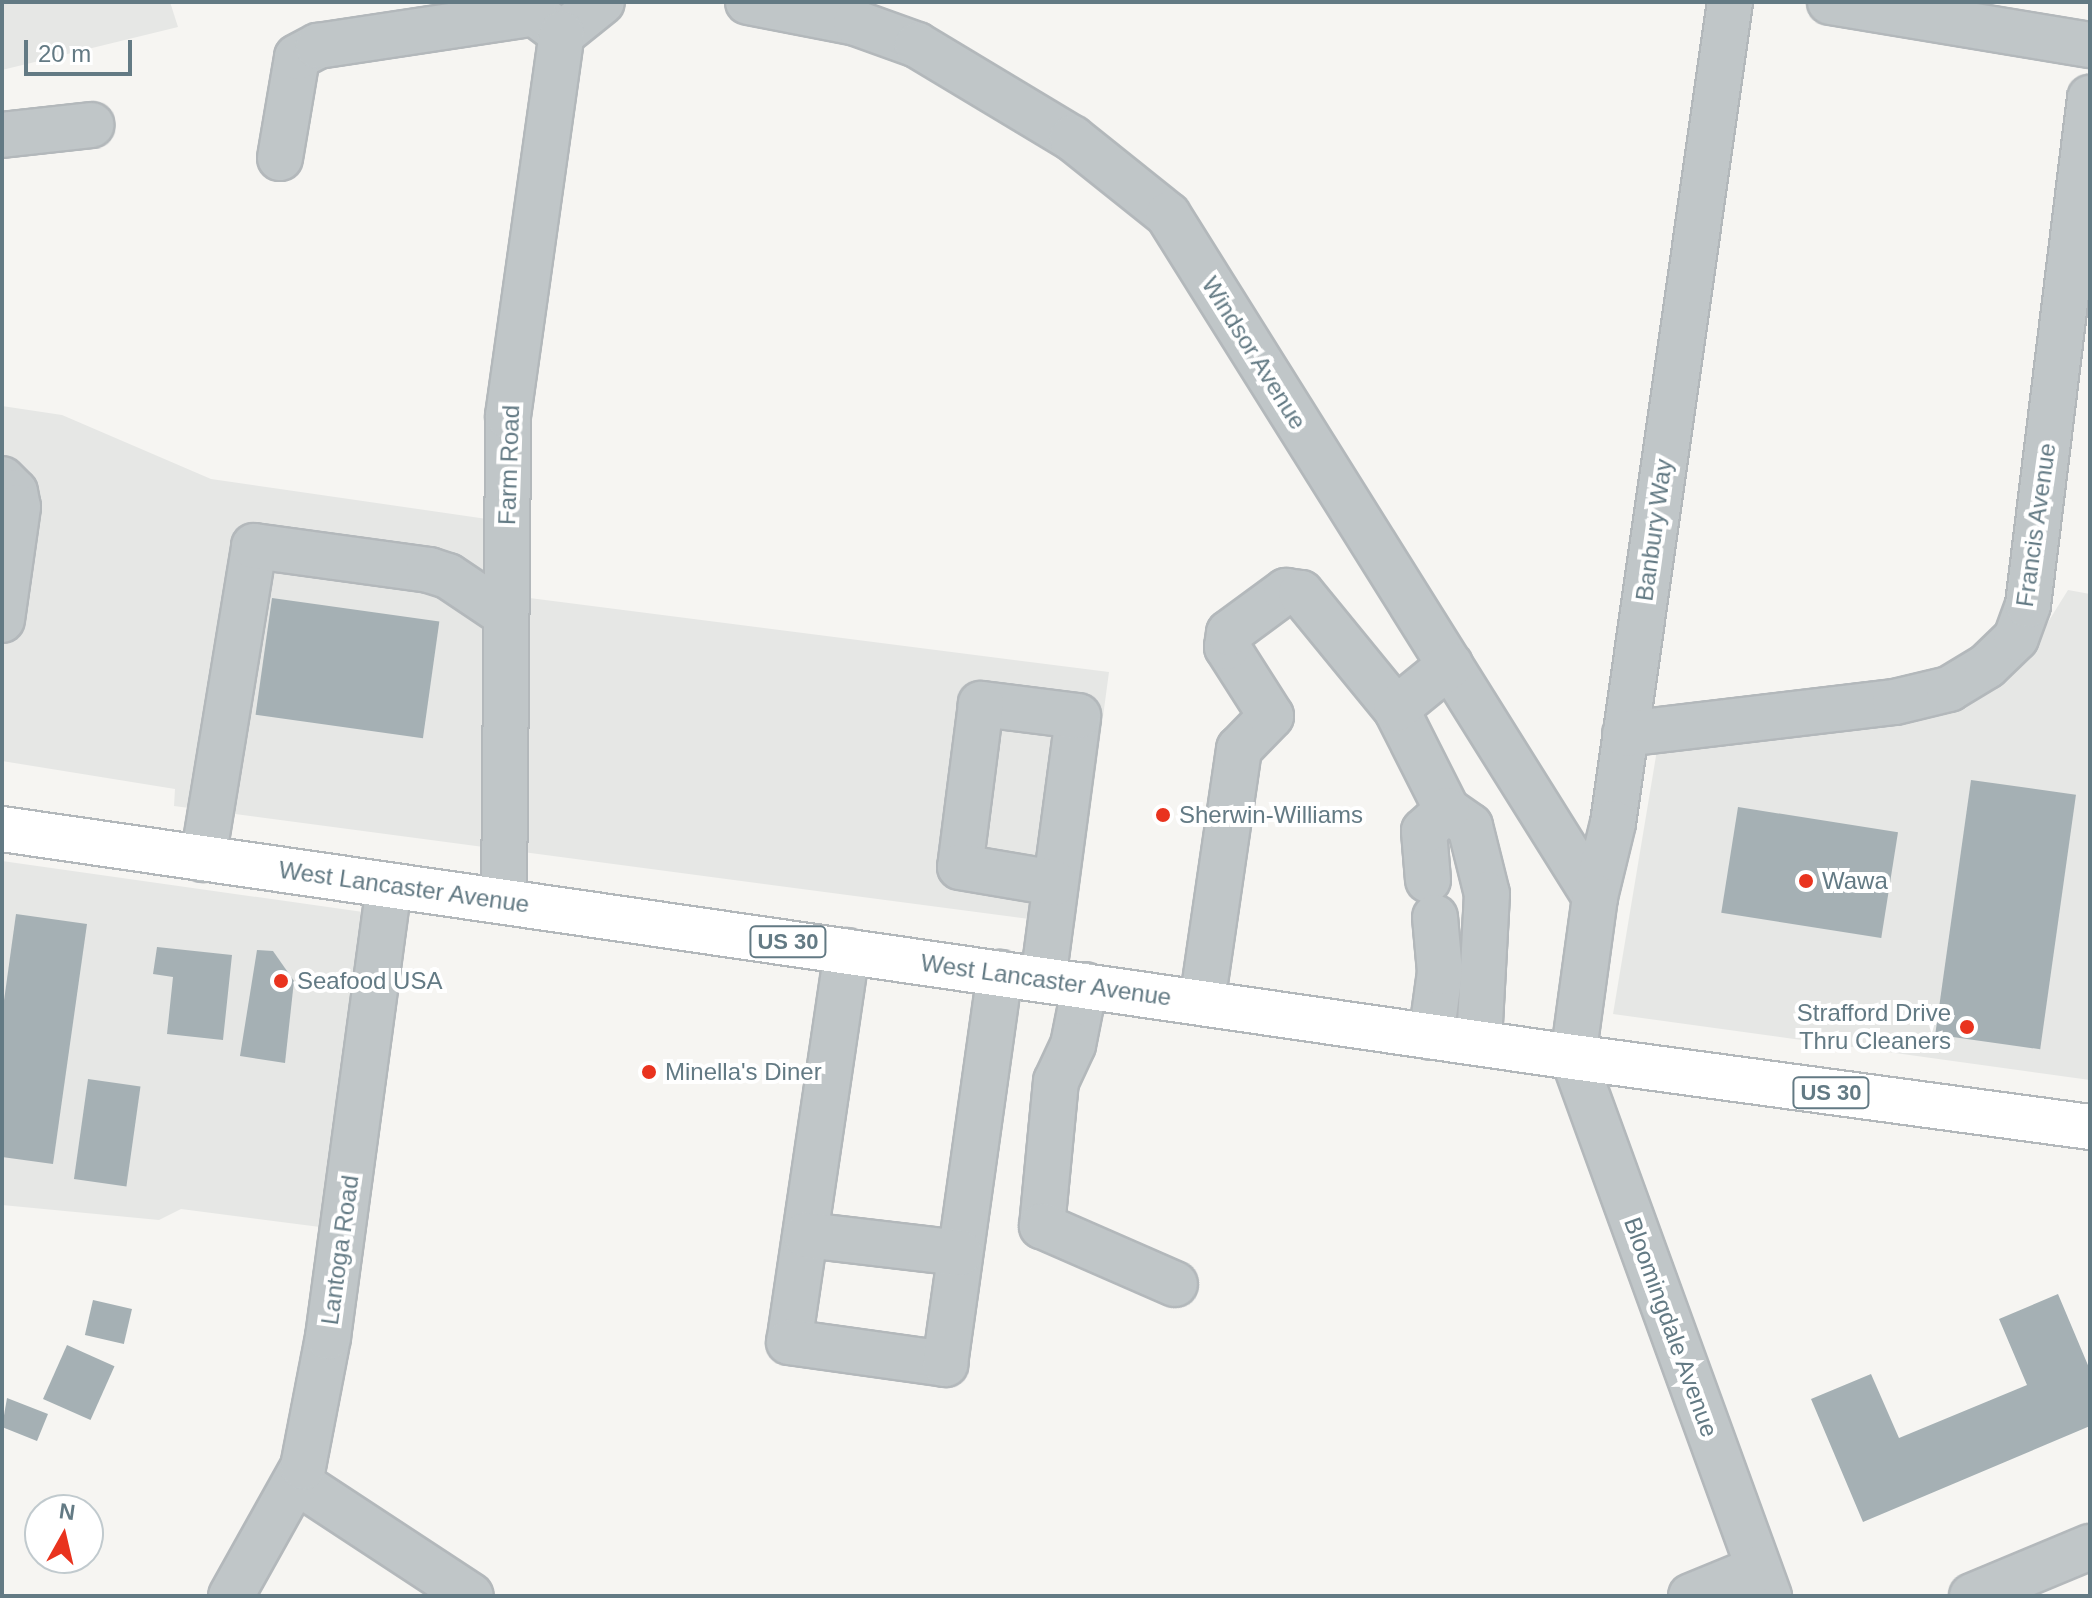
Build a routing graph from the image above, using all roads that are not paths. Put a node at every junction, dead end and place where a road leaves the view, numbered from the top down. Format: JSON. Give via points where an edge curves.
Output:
{"nodes":[{"id":1,"x":602,"y":2,"type":"edge"},
{"id":2,"x":748,"y":2,"type":"edge"},
{"id":3,"x":1730,"y":2,"type":"edge"},
{"id":4,"x":1830,"y":2,"type":"edge"},
{"id":5,"x":1895,"y":9,"type":"edge"},
{"id":6,"x":542,"y":16,"type":"edge"},
{"id":7,"x":2090,"y":45,"type":"edge"},
{"id":8,"x":2090,"y":98,"type":"edge"},
{"id":9,"x":91,"y":125,"type":"dead end"},
{"id":10,"x":2,"y":135,"type":"edge"},
{"id":11,"x":280,"y":158,"type":"dead end"},
{"id":12,"x":2,"y":479,"type":"edge"},
{"id":13,"x":506,"y":615,"type":"junction"},
{"id":14,"x":2,"y":620,"type":"edge"},
{"id":15,"x":1450,"y":665,"type":"junction"},
{"id":16,"x":1396,"y":709,"type":"junction"},
{"id":17,"x":1625,"y":734,"type":"junction"},
{"id":18,"x":1447,"y":810,"type":"junction"},
{"id":19,"x":2,"y":829,"type":"edge"},
{"id":20,"x":203,"y":859,"type":"junction"},
{"id":21,"x":1055,"y":883,"type":"dead end"},
{"id":22,"x":389,"y":886,"type":"junction"},
{"id":23,"x":1595,"y":897,"type":"junction"},
{"id":24,"x":504,"y":901,"type":"junction"},
{"id":25,"x":847,"y":951,"type":"junction"},
{"id":26,"x":1000,"y":973,"type":"junction"},
{"id":27,"x":1064,"y":982,"type":"junction"},
{"id":28,"x":1202,"y":1003,"type":"junction"},
{"id":29,"x":1431,"y":1037,"type":"junction"},
{"id":30,"x":1479,"y":1043,"type":"junction"},
{"id":31,"x":1573,"y":1057,"type":"junction"},
{"id":32,"x":2090,"y":1127,"type":"edge"},
{"id":33,"x":806,"y":1235,"type":"junction"},
{"id":34,"x":960,"y":1253,"type":"junction"},
{"id":35,"x":1175,"y":1284,"type":"dead end"},
{"id":36,"x":296,"y":1481,"type":"junction"},
{"id":37,"x":2090,"y":1547,"type":"edge"},
{"id":38,"x":1763,"y":1582,"type":"edge"},
{"id":39,"x":231,"y":1596,"type":"edge"},
{"id":40,"x":471,"y":1596,"type":"edge"},
{"id":41,"x":1691,"y":1596,"type":"edge"},
{"id":42,"x":1972,"y":1596,"type":"edge"}],
"edges":[{"from":1,"to":6,"type":"street"},
{"from":2,"to":15,"type":"street","name":"Windsor Avenue","via":[[856,23],[917,45],[1072,138],[1168,215]]},
{"from":3,"to":17,"type":"street","name":"Banbury Way"},
{"from":4,"to":5,"type":"street"},
{"from":5,"to":7,"type":"street"},
{"from":6,"to":11,"type":"street","via":[[318,46],[297,57]]},
{"from":6,"to":13,"type":"street","name":"Farm Road","via":[[508,416]]},
{"from":8,"to":17,"type":"street","name":"Francis Avenue","via":[[2028,605],[2016,638],[1987,666],[1949,689],[1895,702]]},
{"from":9,"to":10,"type":"street"},
{"from":12,"to":14,"type":"street","via":[[15,492],[18,507]]},
{"from":13,"to":20,"type":"street","via":[[448,576],[429,570],[254,546]]},
{"from":13,"to":24,"type":"street","name":"Farm Road"},
{"from":15,"to":16,"type":"street"},
{"from":15,"to":23,"type":"street","name":"Windsor Avenue"},
{"from":16,"to":18,"type":"street"},
{"from":16,"to":28,"type":"street","via":[[1301,593],[1286,591],[1229,633],[1227,647],[1271,716],[1239,749]]},
{"from":17,"to":23,"type":"street","name":"Banbury Way"},
{"from":18,"to":29,"type":"street","via":[[1424,831],[1440,972]]},
{"from":18,"to":30,"type":"street","via":[[1470,826],[1487,894]]},
{"from":19,"to":20,"type":"highway","name":"West Lancaster Avenue","number":"US 30"},
{"from":20,"to":22,"type":"highway","name":"West Lancaster Avenue","number":"US 30"},
{"from":21,"to":27,"type":"street"},
{"from":22,"to":24,"type":"highway","name":"West Lancaster Avenue","number":"US 30"},
{"from":22,"to":36,"type":"street","name":"Lantoga Road","via":[[328,1337]]},
{"from":23,"to":31,"type":"street","name":"Banbury Way"},
{"from":24,"to":25,"type":"highway","name":"West Lancaster Avenue","number":"US 30"},
{"from":25,"to":26,"type":"highway","name":"West Lancaster Avenue","number":"US 30"},
{"from":25,"to":33,"type":"street"},
{"from":26,"to":27,"type":"highway","name":"West Lancaster Avenue","number":"US 30"},
{"from":26,"to":34,"type":"street"},
{"from":27,"to":28,"type":"highway","name":"West Lancaster Avenue","number":"US 30"},
{"from":27,"to":35,"type":"street","via":[[1073,1045],[1056,1081],[1042,1226]]},
{"from":28,"to":29,"type":"highway","name":"West Lancaster Avenue","number":"US 30"},
{"from":29,"to":30,"type":"highway","name":"West Lancaster Avenue","number":"US 30"},
{"from":30,"to":31,"type":"highway","name":"West Lancaster Avenue","number":"US 30"},
{"from":31,"to":32,"type":"highway","name":"West Lancaster Avenue","number":"US 30"},
{"from":31,"to":38,"type":"street","name":"Bloomingdale Avenue"},
{"from":33,"to":34,"type":"street"},
{"from":33,"to":34,"type":"street","via":[[789,1342],[945,1364]]},
{"from":36,"to":39,"type":"street","name":"Lantoga Road"},
{"from":36,"to":40,"type":"street"},
{"from":37,"to":42,"type":"street"},
{"from":38,"to":41,"type":"street"}]}
